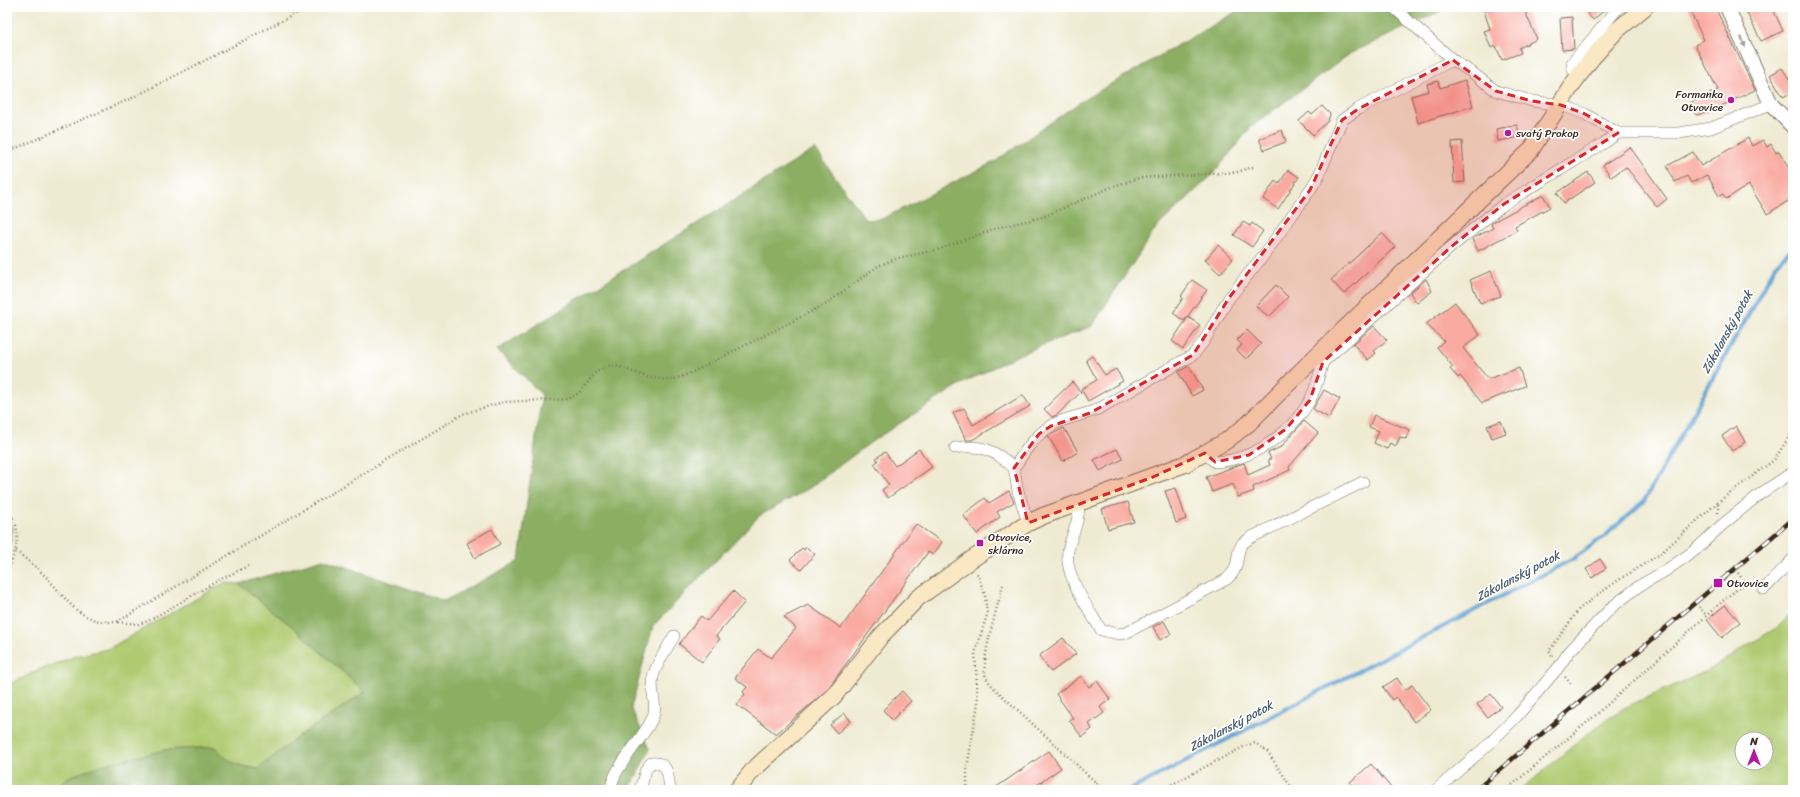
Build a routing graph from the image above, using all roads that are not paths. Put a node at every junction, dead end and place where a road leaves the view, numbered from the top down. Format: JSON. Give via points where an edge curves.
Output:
{"nodes":[{"id":1,"x":1393,"y":7,"type":"edge"},
{"id":2,"x":1619,"y":7,"type":"edge"},
{"id":3,"x":1645,"y":7,"type":"edge"},
{"id":4,"x":1727,"y":7,"type":"edge"},
{"id":5,"x":1453,"y":60,"type":"junction"},
{"id":6,"x":1580,"y":74,"type":"junction"},
{"id":7,"x":1771,"y":104,"type":"junction"},
{"id":8,"x":1561,"y":105,"type":"junction"},
{"id":9,"x":1793,"y":127,"type":"edge"},
{"id":10,"x":1618,"y":133,"type":"junction"},
{"id":11,"x":1317,"y":361,"type":"junction"},
{"id":12,"x":955,"y":448,"type":"dead end"},
{"id":13,"x":1205,"y":454,"type":"junction"},
{"id":14,"x":1014,"y":468,"type":"junction"},
{"id":15,"x":1793,"y":472,"type":"edge"},
{"id":16,"x":1362,"y":482,"type":"dead end"},
{"id":17,"x":1078,"y":503,"type":"junction"},
{"id":18,"x":1028,"y":523,"type":"junction"},
{"id":19,"x":1793,"y":559,"type":"edge"},
{"id":20,"x":1764,"y":589,"type":"road end"},
{"id":21,"x":674,"y":636,"type":"dead end"},
{"id":22,"x":611,"y":790,"type":"edge"},
{"id":23,"x":640,"y":790,"type":"edge"},
{"id":24,"x":670,"y":790,"type":"edge"},
{"id":25,"x":737,"y":790,"type":"edge"},
{"id":26,"x":1436,"y":790,"type":"edge"}],
"edges":[{"from":1,"to":5,"type":"street"},
{"from":2,"to":6,"type":"street","via":[[1575,56],[1573,70]]},
{"from":3,"to":6,"type":"main road","via":[[1616,31]]},
{"from":4,"to":7,"type":"street","one_way":true},
{"from":5,"to":8,"type":"street","via":[[1496,91],[1532,101]]},
{"from":5,"to":14,"type":"street","via":[[1358,109],[1342,120],[1310,190],[1264,255],[1229,298],[1193,355],[1090,413],[1050,426],[1039,434]]},
{"from":6,"to":8,"type":"main road"},
{"from":7,"to":9,"type":"street"},
{"from":7,"to":10,"type":"street","via":[[1711,128],[1679,133]]},
{"from":8,"to":10,"type":"street","via":[[1585,114]]},
{"from":8,"to":11,"type":"main road","via":[[1531,150]]},
{"from":10,"to":11,"type":"street","via":[[1504,204]]},
{"from":11,"to":13,"type":"main road","via":[[1248,424]]},
{"from":11,"to":13,"type":"street","via":[[1310,400],[1286,429],[1270,443],[1249,455],[1230,461],[1215,462]]},
{"from":12,"to":14,"type":"street","via":[[989,449],[1002,456]]},
{"from":13,"to":17,"type":"main road","via":[[1153,477]]},
{"from":14,"to":18,"type":"street","via":[[1018,492]]},
{"from":15,"to":26,"type":"street","via":[[1722,525],[1694,551],[1665,572],[1639,586],[1612,607],[1587,631],[1517,716]]},
{"from":16,"to":17,"type":"street","via":[[1250,538],[1242,544],[1237,567],[1227,579],[1126,633],[1118,634],[1101,630],[1075,585],[1070,571],[1067,554],[1078,518]]},
{"from":17,"to":18,"type":"main road"},
{"from":18,"to":25,"type":"main road","via":[[918,598],[881,636],[834,696],[753,770]]},
{"from":19,"to":20,"type":"street"},
{"from":21,"to":22,"type":"street","via":[[652,677],[656,705],[653,718],[619,768],[611,783]]},
{"from":23,"to":24,"type":"street","via":[[646,769],[651,763],[656,762],[664,766]]}]}
